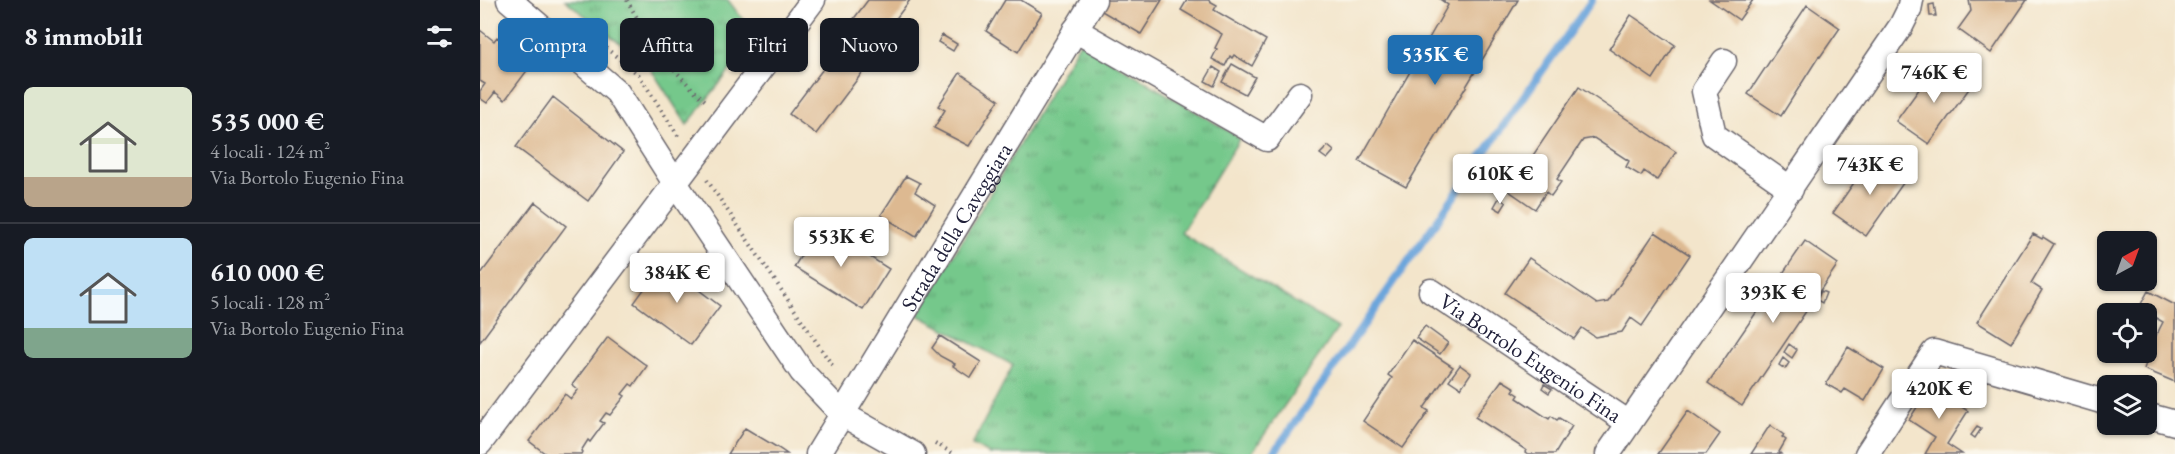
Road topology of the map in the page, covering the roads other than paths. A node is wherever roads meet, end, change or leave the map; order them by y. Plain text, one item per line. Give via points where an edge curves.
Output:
1 (509, 0) edge
2 (813, 0) edge
3 (1094, 0) edge
4 (1911, 0) edge
5 (1075, 30) junction
6 (1724, 61) dead end
7 (1300, 94) dead end
8 (675, 183) junction
9 (1791, 189) junction
10 (1431, 291) dead end
11 (2097, 400) edge
12 (842, 414) junction
13 (2157, 418) edge
14 (1629, 423) junction
15 (2175, 423) edge
16 (480, 443) edge
17 (920, 446) edge
18 (818, 454) edge
19 (1608, 454) edge
20 (1868, 454) edge

1 - 8 street via 617,92
2 - 8 street
3 - 5 street, Strada della Caveggiara
4 - 9 street, Via Bortolo Eugenio Fina via 1901,26
5 - 7 street via 1267,139
5 - 12 street, Strada della Caveggiara
6 - 9 street via 1704,91 1714,135
8 - 12 street via 802,372
8 - 16 street
9 - 14 street, Via Bortolo Eugenio Fina
10 - 14 street, Via Bortolo Eugenio Fina
11 - 20 street via 1935,352
12 - 17 street
12 - 18 street, Strada della Caveggiara
13 - 15 street
14 - 19 street, Via Bortolo Eugenio Fina

